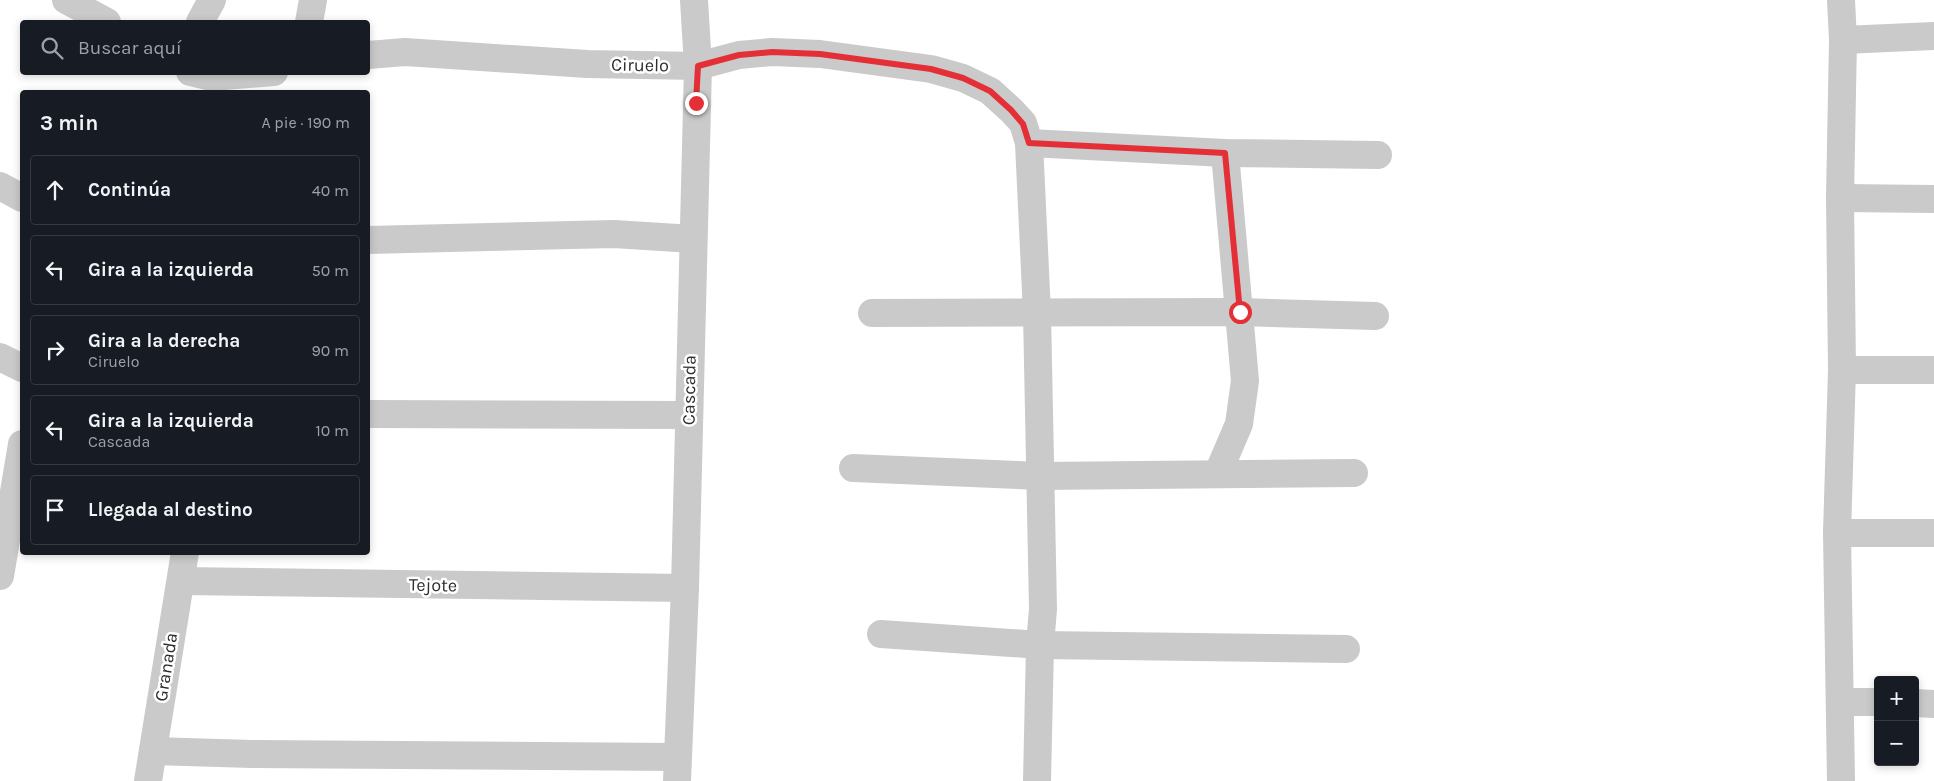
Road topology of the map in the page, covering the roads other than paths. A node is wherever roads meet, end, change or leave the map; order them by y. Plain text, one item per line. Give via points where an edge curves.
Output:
1 (66, 0) edge
2 (212, 0) edge
3 (313, 0) edge
4 (694, 0) edge
5 (1841, 0) edge
6 (103, 20) edge
7 (201, 20) edge
8 (309, 20) edge
9 (1934, 36) edge
10 (1843, 40) junction
11 (370, 55) edge
12 (698, 66) junction
13 (203, 75) edge
14 (236, 75) edge
15 (1029, 143) junction
16 (1225, 153) junction
17 (1378, 155) dead end
18 (0, 186) edge
19 (20, 197) edge
20 (1840, 198) junction
21 (1934, 199) edge
22 (693, 239) junction
23 (370, 240) edge
24 (1240, 312) junction
25 (872, 313) dead end
26 (1037, 313) junction
27 (1375, 316) dead end
28 (0, 356) edge
29 (20, 367) edge
30 (1842, 370) junction
31 (1934, 370) edge
32 (370, 414) edge
33 (689, 415) junction
34 (20, 450) edge
35 (852, 468) dead end
36 (1218, 473) junction
37 (1354, 473) dead end
38 (1040, 476) junction
39 (7, 487) edge
40 (1837, 533) junction
41 (1934, 533) edge
42 (185, 555) edge
43 (0, 576) edge
44 (181, 581) junction
45 (684, 588) junction
46 (881, 634) dead end
47 (1040, 645) junction
48 (1346, 649) dead end
49 (1841, 702) junction
50 (1874, 702) edge
51 (1919, 703) edge
52 (1934, 704) edge
53 (153, 751) junction
54 (677, 769) edge
55 (148, 781) edge
56 (1037, 781) edge
57 (1841, 781) edge

1 - 6 street
2 - 7 street
3 - 8 street
4 - 12 street, Cascada
5 - 10 street
9 - 10 street
10 - 20 street
11 - 12 street, Ciruelo via 405,52 587,64
12 - 15 street, Ciruelo via 739,55 772,52 820,54 931,69 963,78 990,91 1023,124
12 - 22 street, Cascada
13 - 14 street
15 - 16 street
15 - 26 street, Ciruelo
16 - 17 street
16 - 24 street
18 - 19 street
20 - 21 street
20 - 30 street
22 - 23 street via 614,234
22 - 33 street, Cascada
24 - 26 street
24 - 27 street
24 - 36 street via 1246,381 1239,424
25 - 26 street
26 - 38 street, Ciruelo
28 - 29 street
30 - 31 street
30 - 40 street
32 - 33 street
33 - 45 street, Cascada
34 - 39 street
35 - 38 street
36 - 37 street
36 - 38 street
38 - 47 street, Ciruelo via 1043,609
39 - 43 street
40 - 41 street
40 - 49 street
42 - 44 street, Granada
44 - 45 street, Tejote
44 - 53 street, Granada
45 - 54 street, Cascada
46 - 47 street
47 - 48 street
47 - 56 street, Ciruelo
49 - 50 street
49 - 57 street
51 - 52 street
53 - 54 street
53 - 55 street, Granada

